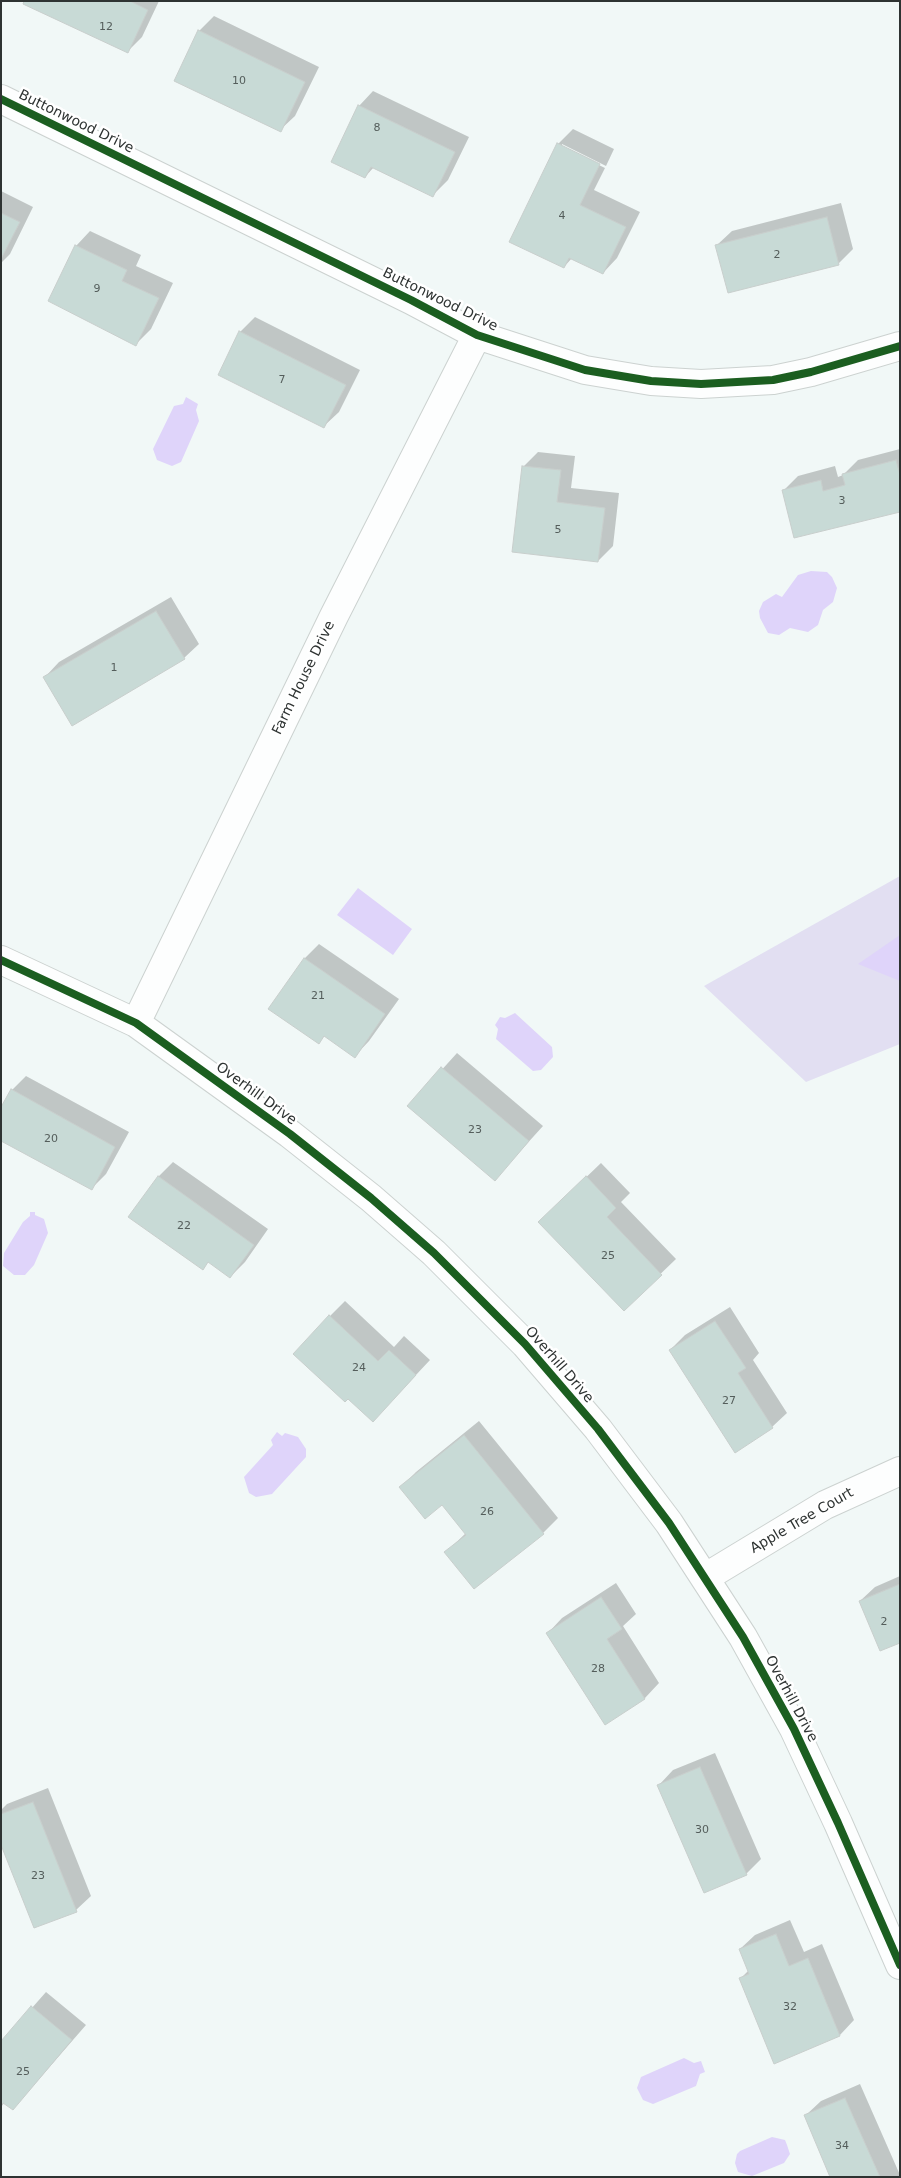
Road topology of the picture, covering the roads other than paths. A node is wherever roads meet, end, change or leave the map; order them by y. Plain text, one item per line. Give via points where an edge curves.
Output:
1 (1, 99) edge
2 (477, 335) junction
3 (900, 346) edge
4 (1, 960) edge
5 (136, 1023) junction
6 (900, 1470) edge
7 (706, 1577) junction
8 (900, 1965) edge

1 - 2 street, Buttonwood Drive
2 - 3 street, Buttonwood Drive via 585,370 651,381 701,384 773,380
2 - 5 street, Farm House Drive via 338,608
4 - 5 street, Overhill Drive
5 - 7 street, Overhill Drive via 290,1134 434,1253 525,1344 592,1423
6 - 7 street, Apple Tree Court via 825,1505
7 - 8 street, Overhill Drive via 794,1729

